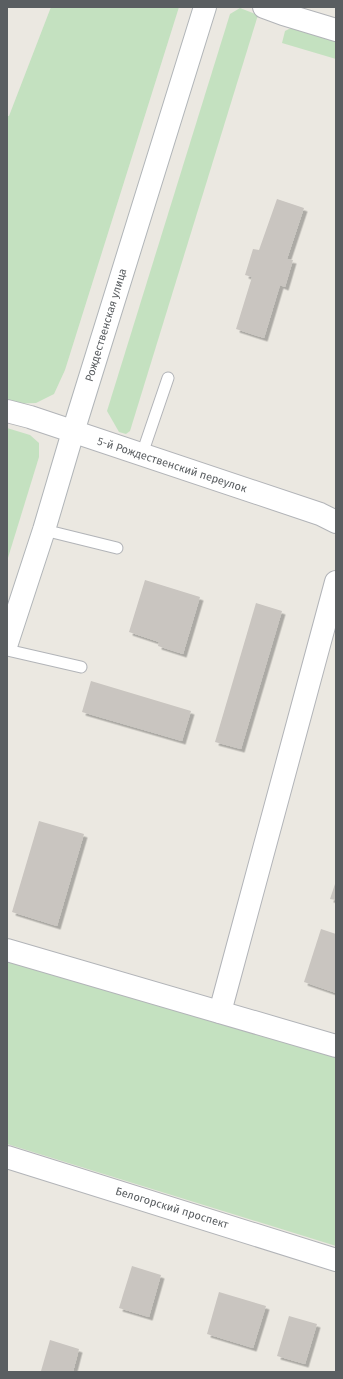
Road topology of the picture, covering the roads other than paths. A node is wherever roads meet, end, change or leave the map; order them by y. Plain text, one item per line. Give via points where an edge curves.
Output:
1 (205, 7) edge
2 (264, 7) edge
3 (336, 30) edge
4 (168, 378) dead end
5 (7, 411) edge
6 (73, 432) junction
7 (142, 454) junction
8 (336, 522) edge
9 (44, 530) junction
10 (117, 548) dead end
11 (336, 582) edge
12 (7, 643) edge
13 (7, 650) edge
14 (81, 667) dead end
15 (7, 950) edge
16 (220, 1012) junction
17 (336, 1046) edge
18 (7, 1157) edge
19 (336, 1260) edge

1 - 6 street, Рождественская улица
2 - 3 street
4 - 7 lane
5 - 6 street, 5-й Рождественский переулок
6 - 7 street, 5-й Рождественский переулок
6 - 9 street, Рождественская улица
7 - 8 street, 5-й Рождественский переулок via 320,514
9 - 10 lane
9 - 12 street, Рождественская улица
11 - 16 street
13 - 14 lane
15 - 16 street
16 - 17 street
18 - 19 street, Белогорский проспект

